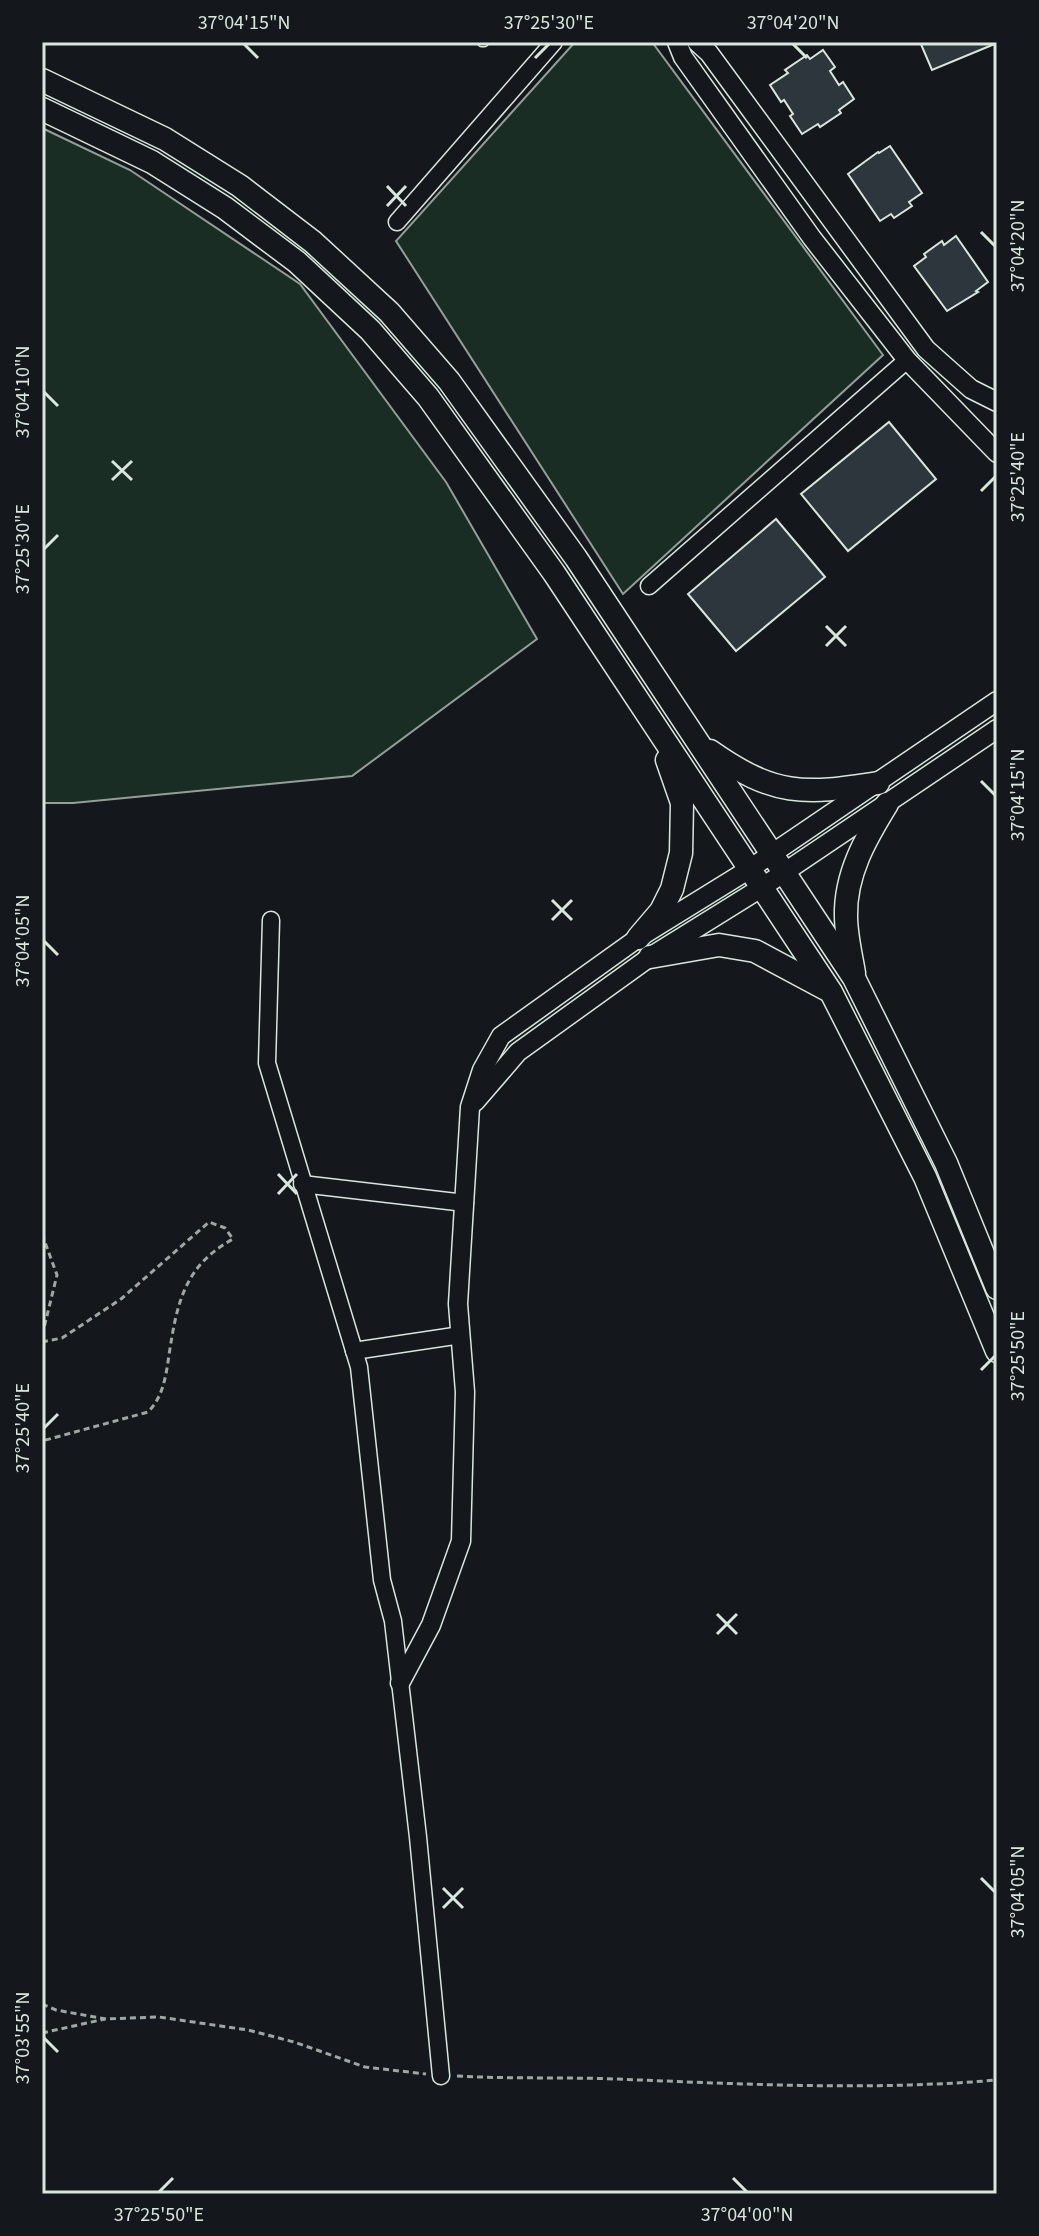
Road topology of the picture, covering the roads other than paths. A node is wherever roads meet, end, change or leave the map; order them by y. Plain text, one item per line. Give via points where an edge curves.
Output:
1 (554, 42) edge
2 (677, 42) edge
3 (697, 42) edge
4 (42, 80) edge
5 (42, 109) edge
6 (397, 222) dead end
7 (907, 360) junction
8 (997, 402) edge
9 (997, 453) edge
10 (649, 586) dead end
11 (997, 701) edge
12 (656, 729) junction
13 (997, 729) edge
14 (698, 742) junction
15 (878, 783) junction
16 (887, 804) junction
17 (778, 863) junction
18 (755, 879) junction
19 (271, 920) dead end
20 (644, 948) junction
21 (854, 978) junction
22 (831, 992) junction
23 (302, 1184) junction
24 (465, 1203) junction
25 (997, 1288) edge
26 (461, 1335) junction
27 (354, 1351) junction
28 (997, 1351) edge
29 (400, 1683) junction
30 (441, 2076) road end

1 - 6 street
2 - 7 street via 812,238
3 - 8 street via 926,349 971,389
4 - 14 main road via 165,139 240,186 313,242 389,312 449,381 576,558
5 - 12 main road via 152,162 225,208 297,262 370,330 428,397 545,560
7 - 9 street
7 - 10 street
11 - 15 street
12 - 18 main road
12 - 20 main road via 682,803 681,853 672,889
13 - 16 street
14 - 15 main road via 742,773 783,789 829,791
14 - 17 main road
15 - 17 street
16 - 17 street
16 - 21 main road via 852,872 846,915
17 - 18 street
17 - 21 main road
18 - 20 street
18 - 22 main road
19 - 23 street via 267,1063
20 - 22 main road via 719,945 755,951
20 - 24 street via 518,1052 470,1107
21 - 25 main road via 946,1163
22 - 28 main road via 925,1177
23 - 24 street
23 - 27 street
24 - 26 street
26 - 27 street
26 - 29 street via 461,1541 431,1625
27 - 29 street
29 - 30 street

